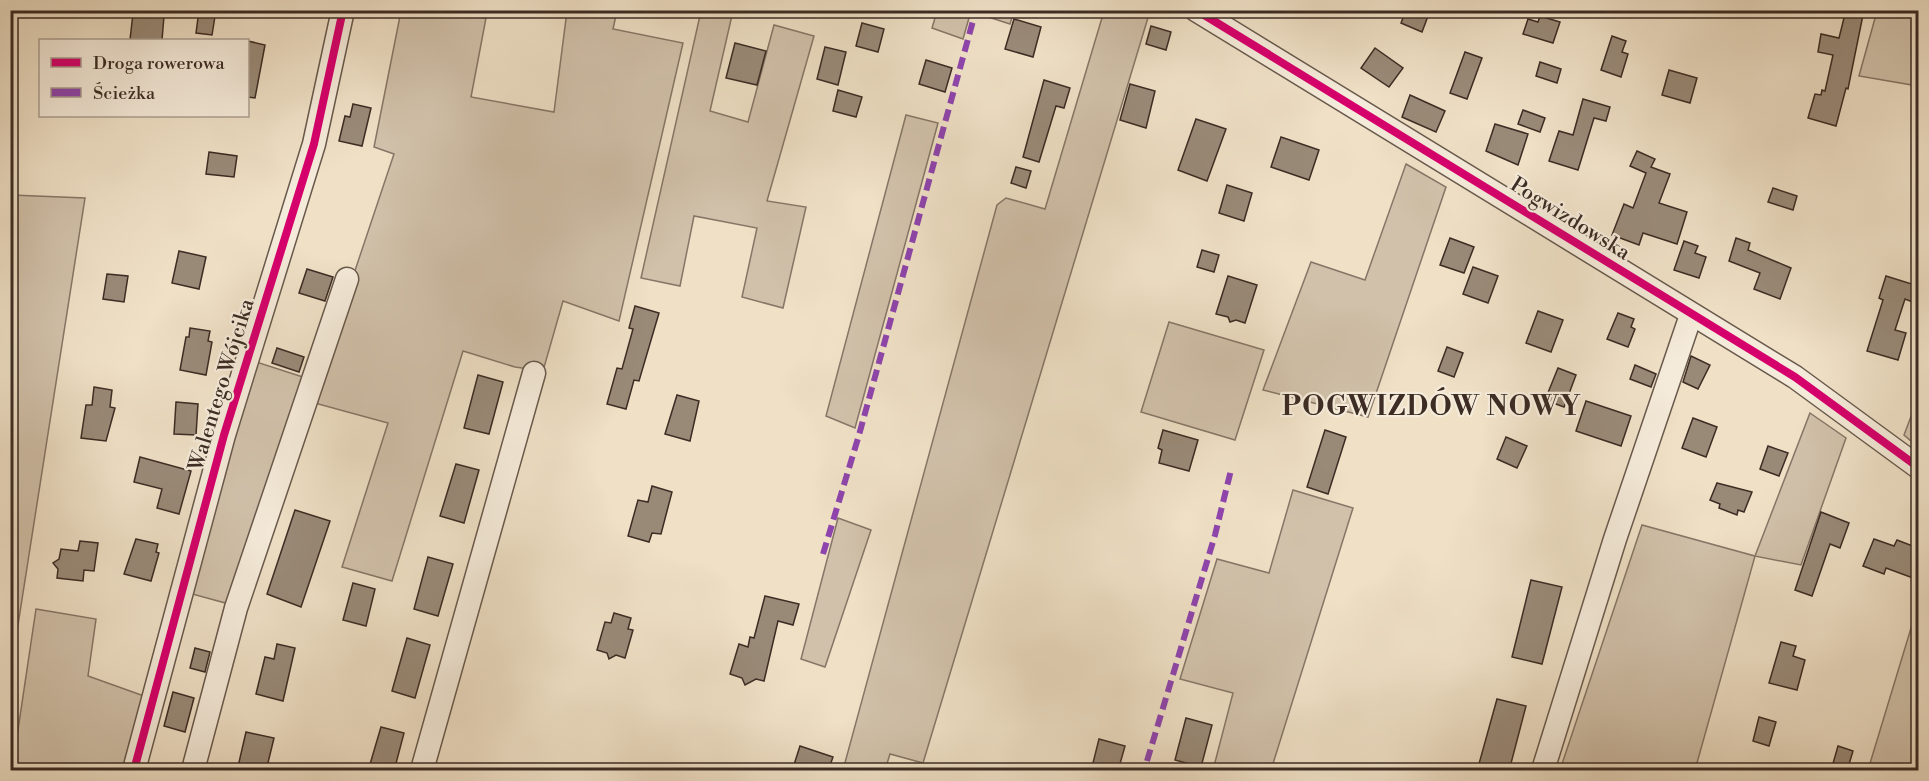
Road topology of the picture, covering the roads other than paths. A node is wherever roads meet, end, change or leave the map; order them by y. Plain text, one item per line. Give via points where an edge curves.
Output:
1 (343, 10) edge
2 (1196, 10) edge
3 (347, 279) dead end
4 (1691, 315) junction
5 (534, 372) dead end
6 (1918, 468) edge
7 (134, 771) edge
8 (194, 771) edge
9 (422, 771) edge
10 (1543, 771) edge

1 - 7 street, Walentego Wójcika via 314,144 224,435
2 - 4 street, Pogwizdowska
3 - 8 street via 236,608
4 - 6 street, Pogwizdowska via 1811,388
4 - 10 street via 1615,539
5 - 9 street

